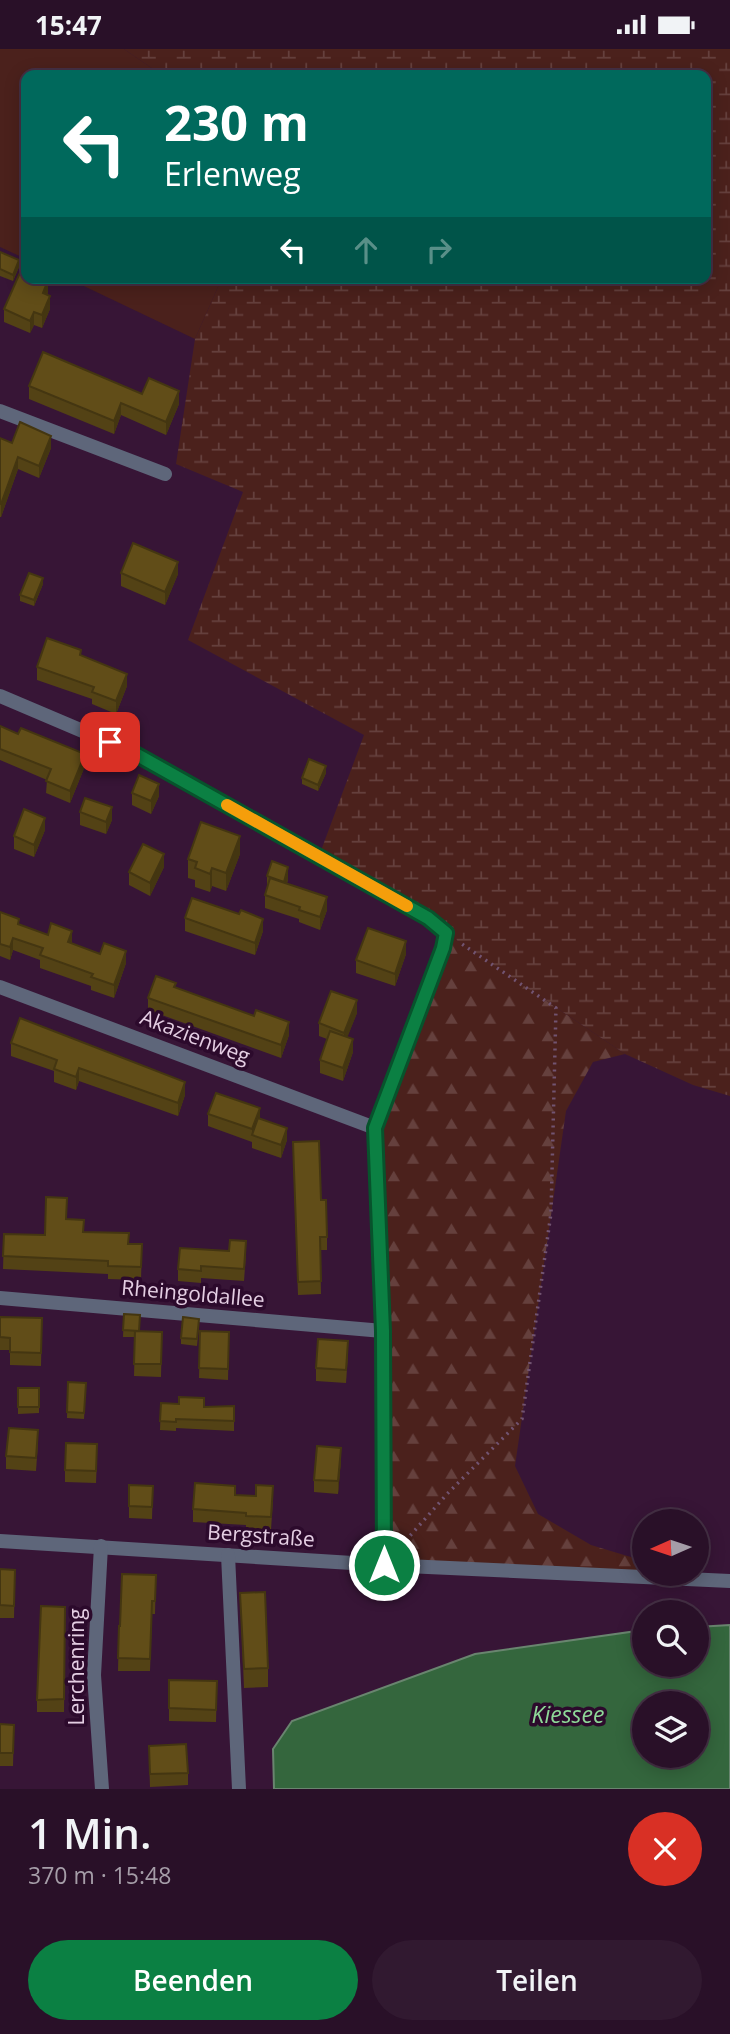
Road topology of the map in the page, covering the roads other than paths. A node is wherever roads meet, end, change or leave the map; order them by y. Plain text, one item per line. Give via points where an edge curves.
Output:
1 (0, 411) edge
2 (165, 474) dead end
3 (0, 696) edge
4 (0, 987) edge
5 (375, 1128) junction
6 (0, 1298) edge
7 (383, 1331) junction
8 (0, 1541) edge
9 (101, 1546) junction
10 (228, 1555) junction
11 (384, 1565) junction
12 (730, 1581) edge
13 (102, 1789) edge
14 (239, 1789) edge

1 - 2 street
3 - 5 street via 132,752 428,918 446,933
4 - 5 street, Akazienweg
5 - 7 street
6 - 7 street, Rheingoldallee
7 - 11 street
8 - 9 street, Bergstraße
9 - 10 street, Bergstraße
9 - 13 street, Lerchenring via 94,1675
10 - 11 street, Bergstraße
10 - 14 street
11 - 12 street, Bergstraße

